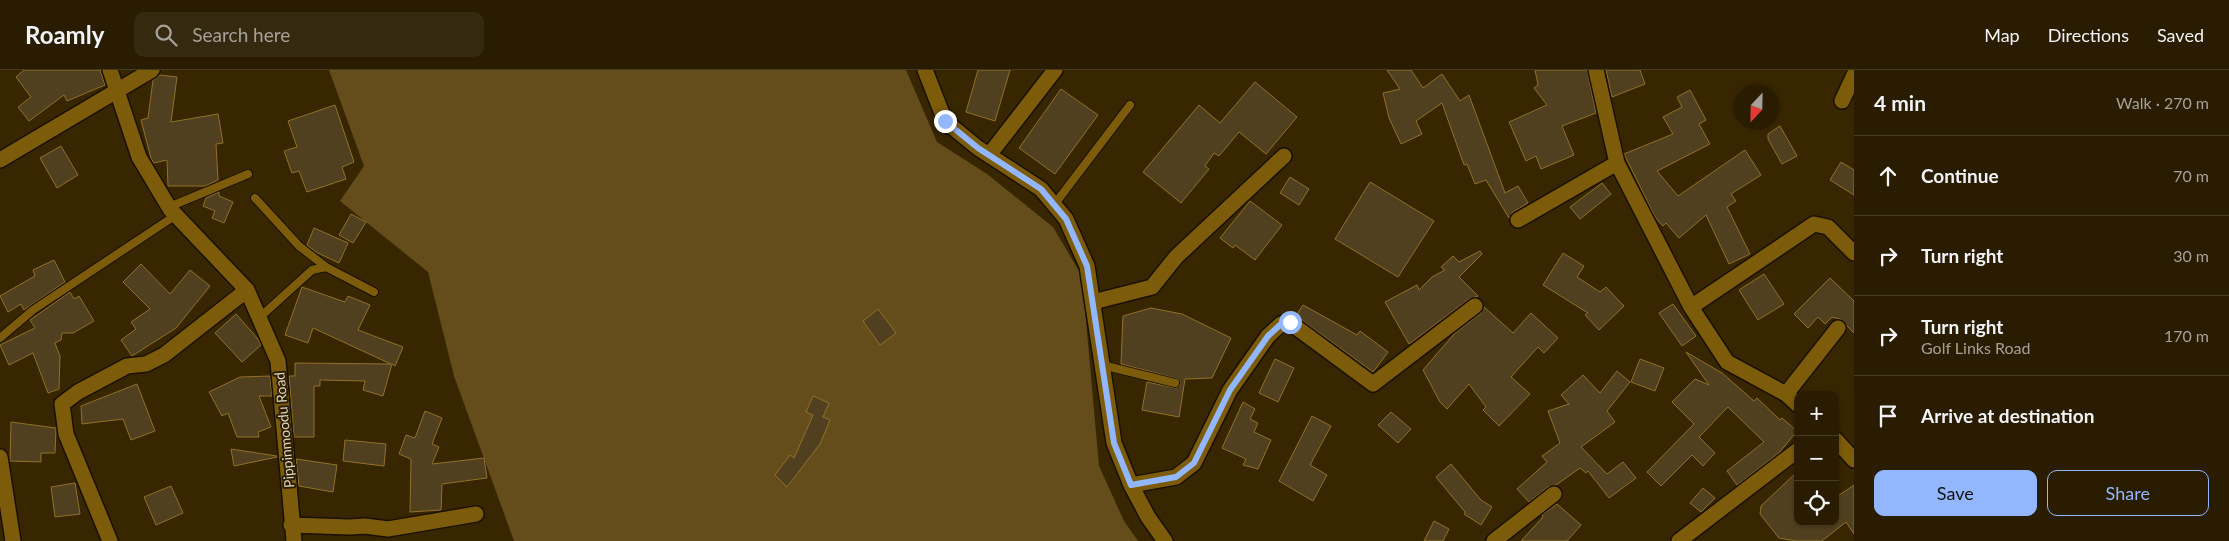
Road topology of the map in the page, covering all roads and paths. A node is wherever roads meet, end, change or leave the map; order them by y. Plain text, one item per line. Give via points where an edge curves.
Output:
1 (110, 70) edge
2 (152, 70) edge
3 (925, 70) edge
4 (1055, 70) edge
5 (1596, 70) edge
6 (1854, 75) edge
7 (116, 90) junction
8 (1842, 101) dead end
9 (1130, 105) dead end
10 (988, 155) junction
11 (1284, 156) dead end
12 (0, 160) edge
13 (1617, 163) junction
14 (248, 174) dead end
15 (255, 198) dead end
16 (1054, 205) junction
17 (172, 211) junction
18 (1518, 220) dead end
19 (1854, 253) edge
20 (326, 267) junction
21 (247, 290) junction
22 (374, 292) dead end
23 (1093, 302) junction
24 (1475, 306) dead end
25 (1691, 306) junction
26 (259, 318) junction
27 (1838, 328) dead end
28 (0, 338) edge
29 (1102, 365) junction
30 (1175, 383) dead end
31 (1786, 394) junction
32 (1794, 401) edge
33 (1844, 440) edge
34 (1794, 453) edge
35 (0, 457) edge
36 (1854, 460) edge
37 (1131, 485) junction
38 (1554, 494) dead end
39 (476, 514) dead end
40 (291, 525) junction
41 (13, 541) edge
42 (110, 541) edge
43 (294, 541) edge
44 (1165, 541) edge
45 (1494, 541) edge
46 (1679, 541) edge

1 - 7 street, Pippinmoodu Road
2 - 7 street
3 - 10 street via 945,121
4 - 10 street
5 - 13 street
6 - 8 street
7 - 12 street
7 - 17 street, Pippinmoodu Road via 139,157
9 - 16 lane
10 - 16 street via 1041,189
11 - 23 street via 1176,257 1152,287
13 - 18 street
13 - 25 street
14 - 17 lane
15 - 20 lane via 299,246
16 - 23 street via 1066,219 1087,266
17 - 21 street, Pippinmoodu Road
17 - 28 lane via 33,310
19 - 25 street via 1828,227 1814,224
20 - 22 lane
20 - 26 lane via 312,270
21 - 26 street, Pippinmoodu Road
21 - 42 street via 164,355 146,364 127,366 62,404 66,434
23 - 29 street
24 - 37 street via 1373,384 1290,322 1281,324 1268,336 1230,390 1194,463 1176,477
25 - 31 street via 1727,362
26 - 40 street, Pippinmoodu Road via 278,361
27 - 31 street
29 - 30 lane
29 - 37 street via 1114,443
31 - 32 street
33 - 36 street
34 - 46 street
35 - 41 street
37 - 44 street
38 - 45 street
39 - 40 street via 388,529
40 - 43 street, Pippinmoodu Road

